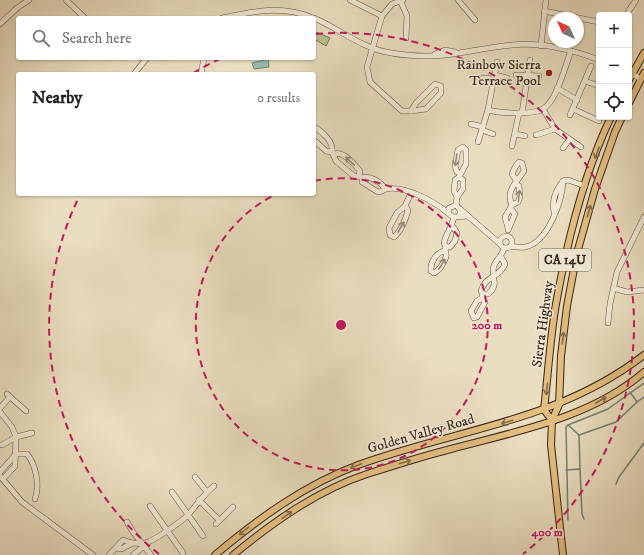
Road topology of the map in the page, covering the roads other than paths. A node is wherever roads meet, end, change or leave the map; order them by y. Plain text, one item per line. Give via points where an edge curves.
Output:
1 (29, 0) edge
2 (66, 0) edge
3 (350, 0) edge
4 (458, 0) edge
5 (546, 0) edge
6 (636, 0) edge
7 (402, 1) edge
8 (544, 11) junction
9 (549, 12) edge
10 (628, 12) edge
11 (83, 16) edge
12 (233, 16) edge
13 (308, 16) edge
14 (382, 16) junction
15 (316, 19) edge
16 (584, 19) edge
17 (475, 20) dead end
18 (596, 21) edge
19 (0, 24) edge
20 (406, 38) dead end
21 (541, 46) junction
22 (372, 47) junction
23 (571, 51) junction
24 (644, 53) edge
25 (596, 59) edge
26 (145, 60) edge
27 (204, 60) edge
28 (530, 60) dead end
29 (497, 62) dead end
30 (591, 66) dead end
31 (632, 71) edge
32 (136, 72) edge
33 (201, 72) edge
34 (632, 73) edge
35 (516, 75) dead end
36 (528, 76) junction
37 (539, 76) dead end
38 (642, 76) edge
39 (494, 77) junction
40 (483, 78) dead end
41 (507, 78) dead end
42 (585, 80) junction
43 (596, 85) edge
44 (557, 88) junction
45 (632, 97) edge
46 (577, 100) junction
47 (573, 108) junction
48 (543, 109) junction
49 (488, 110) junction
50 (411, 111) junction
51 (521, 113) junction
52 (570, 115) dead end
53 (610, 120) edge
54 (621, 120) edge
55 (599, 121) dead end
56 (471, 124) dead end
57 (482, 128) junction
58 (316, 129) edge
59 (554, 129) junction
60 (493, 134) dead end
61 (515, 134) junction
62 (536, 134) dead end
63 (525, 136) dead end
64 (569, 140) junction
65 (316, 142) edge
66 (478, 142) dead end
67 (512, 146) dead end
68 (581, 147) dead end
69 (563, 148) dead end
70 (333, 153) junction
71 (360, 177) junction
72 (585, 186) junction
73 (385, 189) junction
74 (411, 193) junction
75 (457, 197) junction
76 (456, 205) junction
77 (405, 206) junction
78 (512, 207) junction
79 (460, 209) junction
80 (448, 211) junction
81 (457, 216) junction
82 (468, 216) junction
83 (644, 217) edge
84 (453, 227) junction
85 (508, 228) junction
86 (490, 235) junction
87 (504, 236) junction
88 (499, 244) junction
89 (511, 244) junction
90 (504, 249) junction
91 (502, 257) junction
92 (493, 276) junction
93 (613, 288) junction
94 (644, 290) edge
95 (608, 323) dead end
96 (644, 355) edge
97 (644, 372) edge
98 (559, 405) junction
99 (0, 408) edge
100 (544, 410) junction
101 (26, 411) dead end
102 (0, 412) edge
103 (552, 420) junction
104 (32, 433) dead end
105 (16, 437) junction
106 (2, 445) dead end
107 (16, 454) junction
108 (0, 472) edge
109 (195, 477) dead end
110 (1, 478) edge
111 (214, 486) dead end
112 (172, 492) dead end
113 (207, 492) junction
114 (35, 498) dead end
115 (198, 500) junction
116 (150, 506) dead end
117 (233, 507) dead end
118 (188, 514) junction
119 (127, 522) dead end
120 (166, 530) junction
121 (203, 536) dead end
122 (142, 545) junction
123 (183, 553) dead end
124 (93, 555) edge
125 (110, 555) edge
126 (133, 555) edge
127 (151, 555) edge
128 (215, 555) edge
129 (234, 555) edge
130 (563, 555) edge

1 - 19 street
2 - 11 street
3 - 14 street
4 - 17 street
5 - 8 street
6 - 10 street
7 - 14 street via 392,4
7 - 20 street via 407,16
8 - 9 street
8 - 21 street
12 - 13 street via 271,9 290,10
14 - 22 street
15 - 22 street via 356,42
16 - 18 street
21 - 22 street via 514,44 459,53 445,50 432,56 389,53
21 - 23 street
22 - 50 street via 367,67 370,82 402,111
23 - 25 street
23 - 44 street
24 - 31 main road
26 - 32 street
27 - 33 street
28 - 36 street
29 - 39 street
30 - 42 street
34 - 38 street
35 - 36 street
36 - 37 street
36 - 51 street
38 - 45 main road
39 - 40 street
39 - 41 street
39 - 49 street
42 - 43 street
42 - 46 street
44 - 46 street
44 - 48 street via 554,97
46 - 47 street
47 - 52 street
47 - 55 street
48 - 51 street
48 - 59 street
49 - 51 street
49 - 57 street
50 - 50 street via 426,109 441,93 441,86 433,85
51 - 61 street
53 -> 72 main road, Sierra Highway / CA 14U
98 -> 54 main road, Sierra Highway / CA 14U via 561,356 577,253 595,189
56 - 57 street
57 - 60 street
57 - 66 street
58 - 70 street via 330,142
59 - 62 street
59 - 64 street
61 - 63 street
61 - 67 street
64 - 68 street
64 - 69 street
65 - 70 street via 326,151
70 - 71 street via 341,166 355,177
71 -> 70 street via 360,171 345,156
71 - 73 street via 372,178 380,182
71 - 73 street via 365,185 378,192
72 - 89 street via 568,180 562,181 560,203 551,224 534,243 525,247
72 -> 100 main road, Sierra Highway / CA 14U via 567,251 556,305
73 - 74 street
74 - 77 street
74 - 80 street
75 -> 75 street via 463,189 460,175 454,184
75 - 76 street
76 - 79 street
76 - 80 street
77 -> 77 street via 397,213 389,228 390,235 394,236 400,229 408,210
78 -> 78 street via 520,197 516,182 509,196
78 - 85 street via 515,214
78 - 85 street via 505,217
79 - 81 street
79 - 82 street
80 - 81 street
81 - 82 street
81 - 84 street
82 - 86 street
83 - 93 street via 617,272
84 -> 84 street via 447,232 444,243 446,249 452,245 456,237
85 - 87 street
86 - 87 street
86 - 88 street
87 - 88 street
87 - 89 street
88 - 90 street
89 - 90 street
90 - 91 street
91 - 92 street via 495,263
91 - 92 street via 503,270
92 - 92 street via 485,282 482,296 493,289
93 - 94 street via 628,292
93 - 95 street
96 - 98 main road, Golden Valley Road via 599,386
103 -> 97 main road, Golden Valley Road via 594,404
98 - 100 main road, Golden Valley Road
98 - 103 main road, Sierra Highway / CA 14U
99 - 101 street via 8,396
100 - 103 main road
100 -> 128 main road, Golden Valley Road via 424,444 358,465 323,480 290,498
102 - 105 street via 12,427
129 -> 103 main road, Golden Valley Road via 296,509 327,491 366,474
103 - 130 main road, Sierra Highway / CA 14U via 553,465
104 - 105 street
105 - 106 street
105 - 107 street
107 - 108 street
107 - 110 street via 12,470
107 - 114 street via 27,454 31,459 38,491
109 - 113 street
110 - 124 street via 22,502
111 - 113 street
112 - 118 street
113 - 115 street
115 - 117 street via 218,522
115 - 118 street
116 - 120 street
118 - 120 street
118 - 121 street
119 - 122 street
120 - 122 street
120 - 123 street
122 - 125 street via 132,543 117,548
122 - 126 street
122 - 127 street

